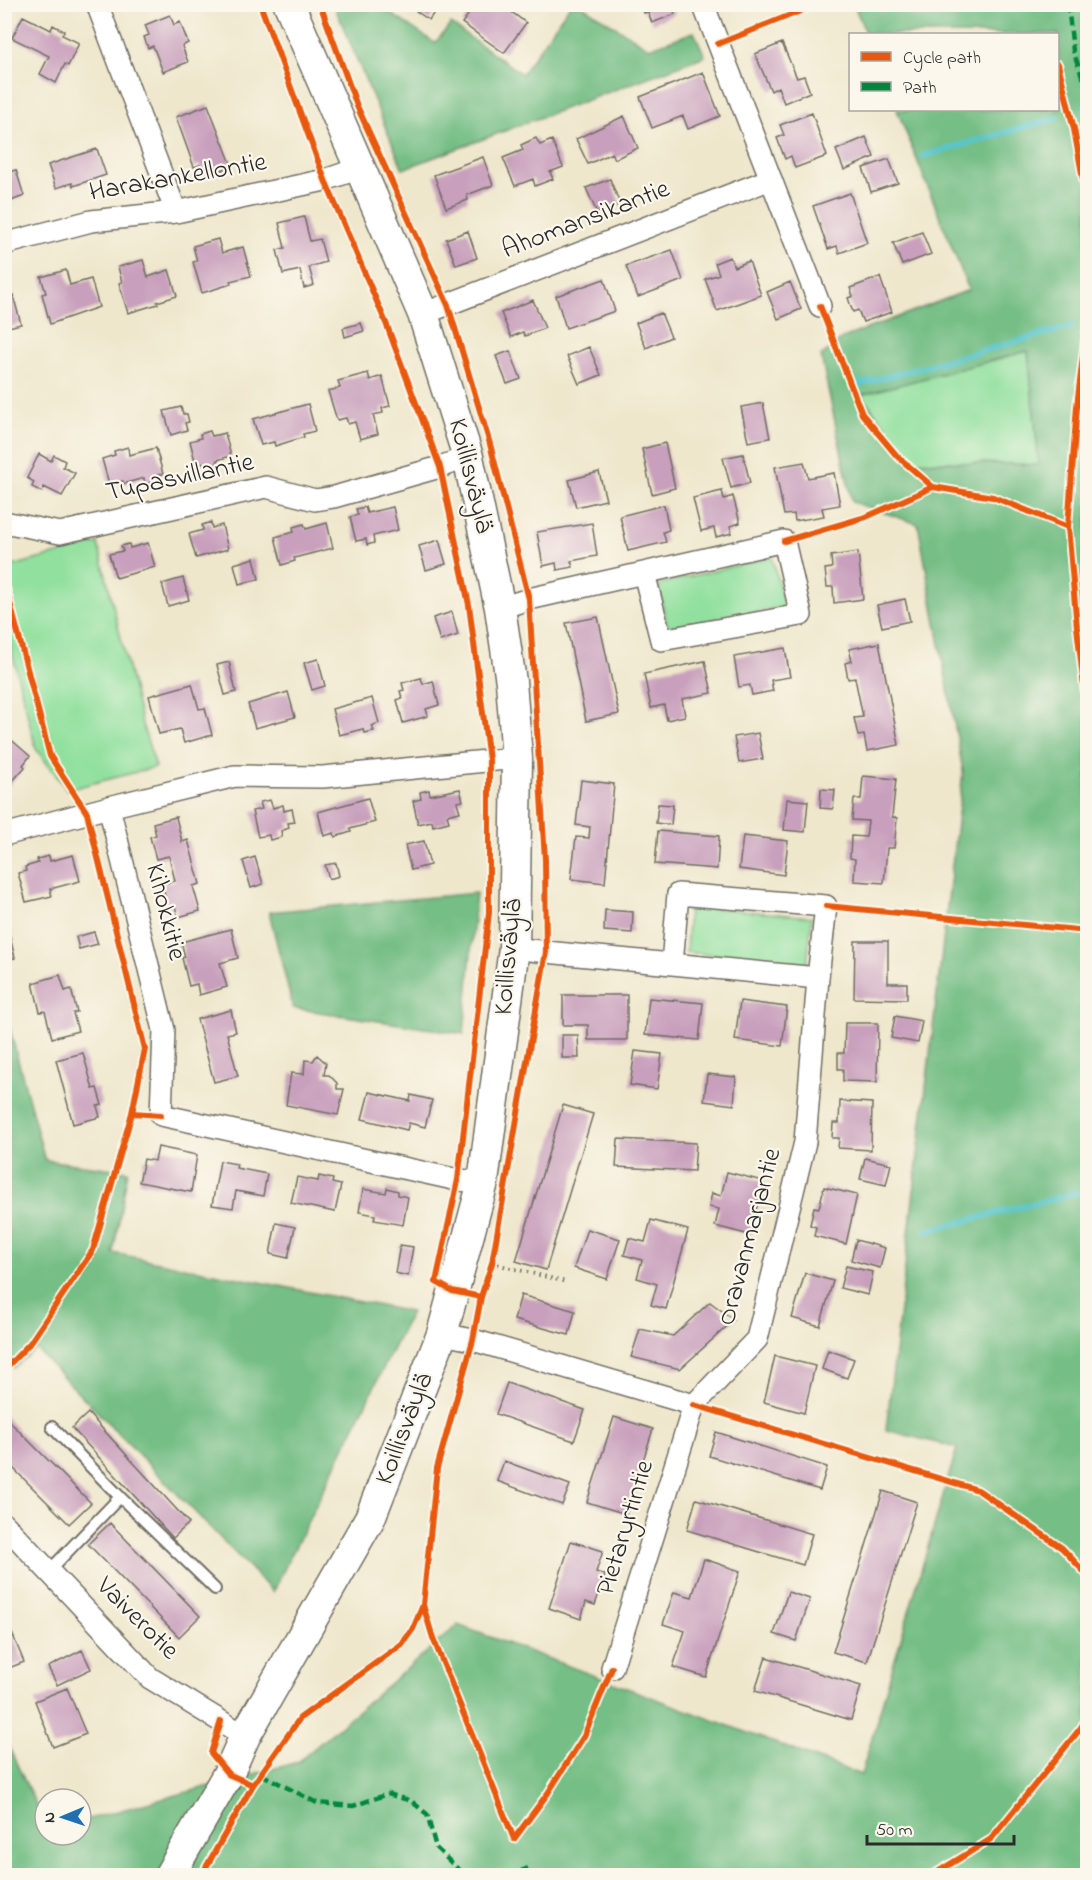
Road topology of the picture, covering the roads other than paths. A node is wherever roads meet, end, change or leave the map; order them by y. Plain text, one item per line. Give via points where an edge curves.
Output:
1 (97, 4) edge
2 (289, 4) edge
3 (703, 4) edge
4 (360, 168) junction
5 (771, 179) junction
6 (176, 212) junction
7 (4, 244) edge
8 (820, 306) dead end
9 (423, 314) junction
10 (468, 457) junction
11 (4, 522) edge
12 (644, 573) junction
13 (500, 608) junction
14 (518, 758) junction
15 (109, 807) junction
16 (4, 835) edge
17 (514, 948) junction
18 (672, 964) junction
19 (818, 978) junction
20 (483, 1182) junction
21 (442, 1334) junction
22 (694, 1405) junction
23 (52, 1427) dead end
24 (120, 1497) junction
25 (4, 1524) edge
26 (49, 1571) junction
27 (214, 1589) dead end
28 (612, 1668) dead end
29 (245, 1736) junction
30 (169, 1875) edge

1 - 6 street
2 - 4 street, Koillisväylä
3 - 5 street
4 - 6 street, Harakankellontie via 325,180
4 - 9 street, Koillisväylä
5 - 8 street
5 - 9 street, Ahomansikantie
6 - 7 street, Harakankellontie via 91,220
9 - 10 street, Koillisväylä
10 - 11 street, Tupasvillantie via 315,500 266,487 60,532
10 - 13 street, Koillisväylä
12 - 12 street via 662,640 801,615 784,541
12 - 13 street
13 - 14 street, Koillisväylä
14 - 15 street via 322,777 235,776
14 - 17 street, Koillisväylä
15 - 16 street
15 - 20 street, Kihokkitie via 164,1030 161,1114 458,1180
17 - 18 street
17 - 20 street, Koillisväylä
18 - 19 street
18 - 19 street, Oravanmarjantie via 678,894 826,906
19 - 22 street, Oravanmarjantie via 805,1142 757,1339
20 - 21 street, Koillisväylä
21 - 22 street
21 - 29 street, Koillisväylä via 370,1518
22 - 28 street, Pietaryrtintie
23 - 24 lane
24 - 26 lane
24 - 27 lane
25 - 26 street, Vaiverotie
26 - 29 street, Vaiverotie via 150,1678
29 - 30 street, Koillisväylä via 228,1774

